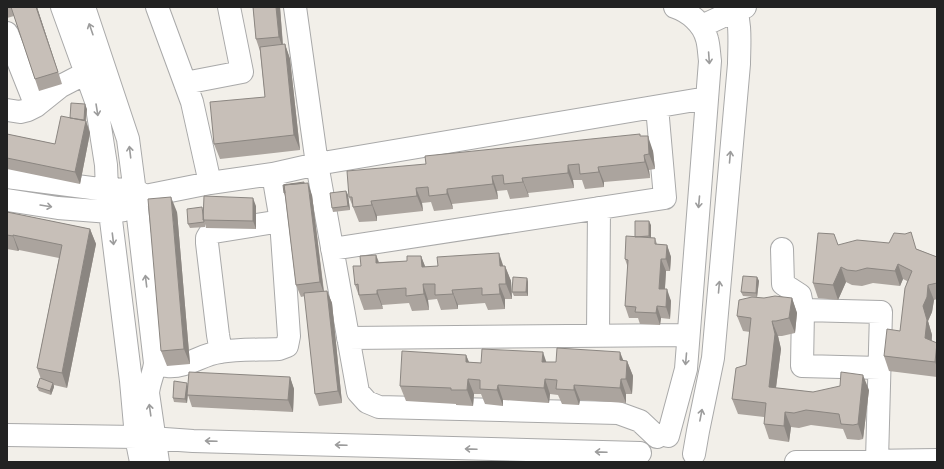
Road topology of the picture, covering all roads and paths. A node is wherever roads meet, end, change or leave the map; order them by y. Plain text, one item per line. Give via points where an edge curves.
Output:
1 (62, 7) edge
2 (84, 7) edge
3 (157, 7) edge
4 (229, 7) edge
5 (295, 7) edge
6 (675, 7) edge
7 (738, 8) edge
8 (702, 26) junction
9 (7, 33) edge
10 (94, 77) junction
11 (185, 83) junction
12 (707, 98) junction
13 (36, 106) junction
14 (657, 107) junction
15 (7, 110) edge
16 (317, 164) junction
17 (272, 174) junction
18 (7, 177) edge
19 (210, 184) junction
20 (107, 190) junction
21 (139, 198) junction
22 (7, 200) edge
23 (599, 208) junction
24 (110, 212) junction
25 (281, 221) junction
26 (332, 249) junction
27 (782, 249) dead end
28 (803, 310) junction
29 (598, 335) junction
30 (688, 335) junction
31 (348, 338) junction
32 (221, 352) junction
33 (880, 368) junction
34 (145, 375) junction
35 (7, 435) edge
36 (662, 437) junction
37 (145, 438) junction
38 (639, 458) edge
39 (695, 458) edge
40 (876, 460) junction
41 (937, 460) edge
42 (141, 462) edge
43 (158, 462) edge
44 (796, 462) edge

1 - 10 street
10 -> 2 street
3 - 11 street
4 - 11 street via 242,72
5 - 16 street
6 - 8 street via 690,14
7 - 8 street
39 -> 7 street via 713,358 738,64
8 -> 12 street via 707,38 710,61
9 - 13 street
10 - 13 street via 60,86
10 -> 20 street
21 -> 10 street via 128,139
11 - 19 street via 192,102
12 - 14 street
12 -> 30 street
13 - 15 street via 20,112
14 - 16 street
14 - 23 street via 665,198
16 - 17 street
16 - 26 street
17 - 19 street
17 - 25 street
18 - 20 street
19 - 21 street
20 - 21 street
20 - 24 street
21 - 24 street
34 -> 21 street
22 -> 24 street via 58,208
23 - 26 street
23 - 29 street
24 -> 34 street
25 - 32 street via 289,336 287,346
25 - 32 street via 214,232 207,238
26 - 31 street
27 - 28 street via 783,284 800,295
28 - 33 street via 881,312
28 - 33 street via 802,366
29 - 30 street
29 - 31 street
30 -> 36 street via 686,369
31 - 36 street via 358,392 367,402 378,407 618,413 640,420
32 - 34 street via 203,356 193,362 167,366
33 - 40 street
34 - 37 street via 148,393
35 - 37 street
36 - 38 street via 650,441
36 - 39 street via 679,438 688,445
38 -> 37 street
37 - 42 street
37 - 43 street
40 - 41 street
40 - 44 street

